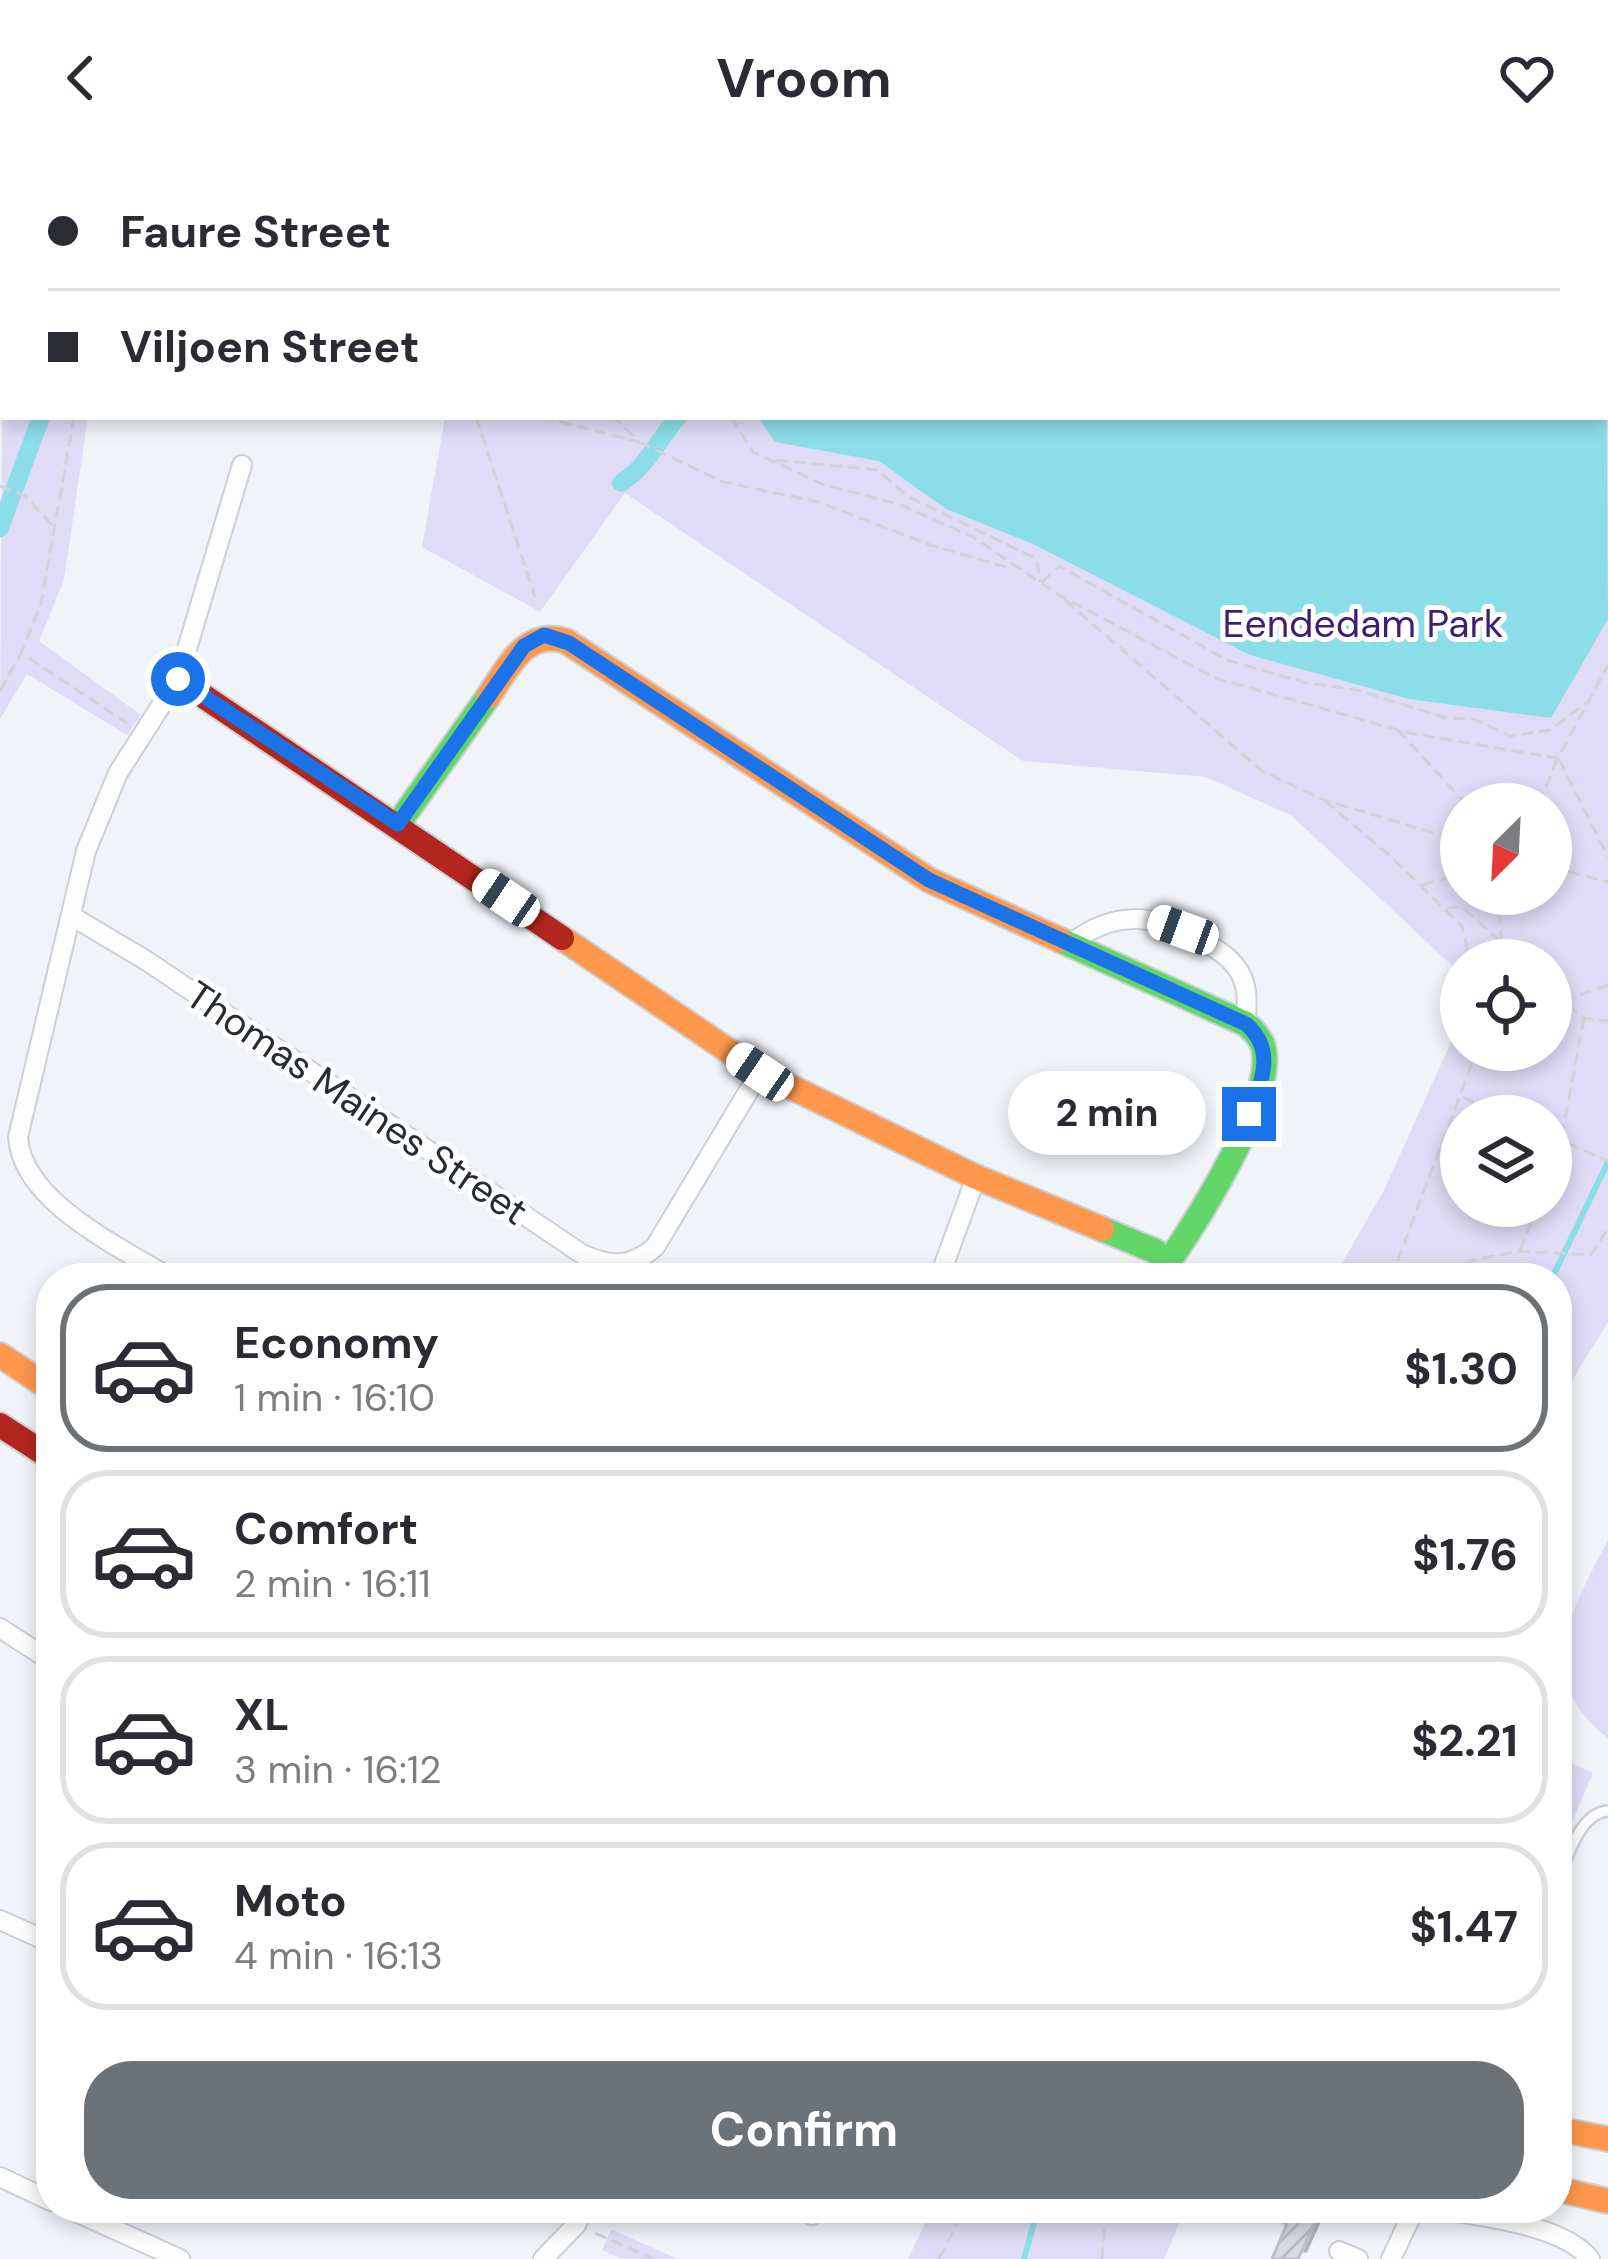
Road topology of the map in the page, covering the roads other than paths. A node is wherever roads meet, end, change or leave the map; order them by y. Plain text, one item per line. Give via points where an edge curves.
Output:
1 (242, 466) dead end
2 (178, 679) junction
3 (398, 824) junction
4 (73, 917) junction
5 (1070, 944) junction
6 (1246, 1024) junction
7 (760, 1072) junction
8 (976, 1177) junction
9 (148, 1263) edge
10 (944, 1263) edge
11 (1165, 1263) edge
12 (1176, 1263) edge
13 (0, 1355) edge
14 (36, 1379) edge
15 (0, 1425) edge
16 (36, 1448) edge
17 (0, 1628) edge
18 (36, 1651) edge
19 (1608, 1811) edge
20 (1572, 1850) edge
21 (0, 1920) edge
22 (36, 1936) edge
23 (1572, 2132) edge
24 (1608, 2139) edge
25 (0, 2177) edge
26 (36, 2193) edge
27 (1572, 2193) edge
28 (1608, 2201) edge
29 (101, 2223) edge
30 (575, 2223) edge
31 (1408, 2223) edge
32 (1510, 2223) edge
33 (1339, 2251) dead end
34 (180, 2259) edge
35 (543, 2259) edge
36 (1358, 2259) edge
37 (1391, 2259) edge
38 (1590, 2259) edge

1 - 2 street
2 - 3 street
2 - 4 street via 100,811
3 - 5 street via 532,639 553,636 929,880
3 - 7 street
4 - 7 street, Thomas Maines Street via 600,1262 630,1263 655,1247
4 - 9 street via 19,1155 44,1193
5 - 6 street
5 - 6 street via 1120,920 1183,930 1235,964 1247,993
6 - 12 street via 1263,1044 1262,1083
7 - 8 street
8 - 10 street
8 - 11 street via 1155,1251
13 - 14 street
15 - 16 street
17 - 18 street
19 - 20 lane via 1587,1820
21 - 22 street
23 - 24 street
25 - 26 street
27 - 28 street
29 - 34 street
30 - 35 street
31 - 37 street
32 - 38 street via 1565,2239
33 - 36 street

